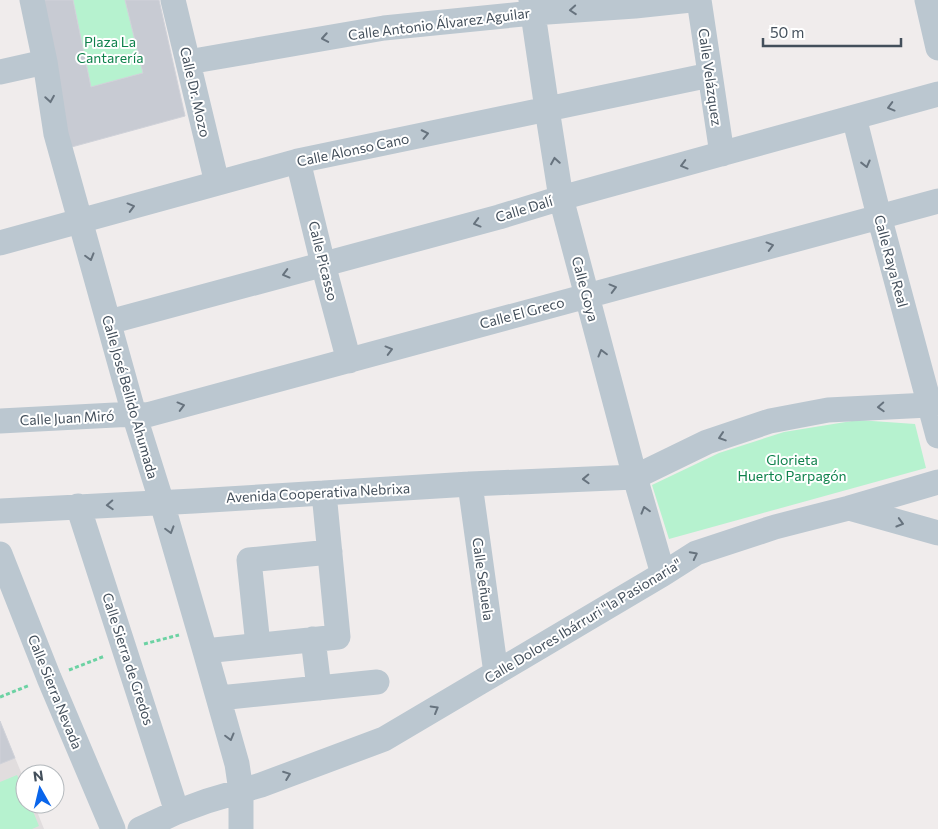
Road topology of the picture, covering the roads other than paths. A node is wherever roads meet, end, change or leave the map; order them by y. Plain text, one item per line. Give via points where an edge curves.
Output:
1 (32, 0) edge
2 (173, 0) edge
3 (691, 0) edge
4 (700, 0) edge
5 (927, 0) edge
6 (532, 7) edge
7 (938, 48) edge
8 (45, 62) junction
9 (188, 62) junction
10 (0, 72) edge
11 (710, 75) junction
12 (938, 94) edge
13 (547, 109) junction
14 (854, 117) junction
15 (722, 154) junction
16 (298, 161) junction
17 (217, 183) junction
18 (561, 198) junction
19 (938, 201) edge
20 (879, 216) junction
21 (79, 221) junction
22 (0, 243) edge
23 (323, 264) junction
24 (587, 295) junction
25 (109, 322) junction
26 (349, 361) junction
27 (934, 404) edge
28 (134, 414) junction
29 (0, 421) edge
30 (938, 436) edge
31 (635, 477) junction
32 (938, 482) edge
33 (470, 484) junction
34 (324, 493) junction
35 (162, 502) junction
36 (78, 506) junction
37 (849, 508) junction
38 (0, 511) edge
39 (938, 533) edge
40 (330, 552) junction
41 (0, 554) edge
42 (663, 574) junction
43 (313, 639) junction
44 (258, 645) junction
45 (206, 651) junction
46 (496, 673) junction
47 (376, 682) dead end
48 (319, 688) junction
49 (219, 698) junction
50 (241, 791) junction
51 (177, 812) junction
52 (113, 829) edge
53 (140, 829) edge
54 (241, 829) edge

1 - 8 street, Calle José Bellido Ahumada
2 - 9 street, Calle Dr. Mozo
3 -> 6 street, Calle Antonio Álvarez Aguilar via 634,6
4 - 11 street, Calle Velázquez
5 - 7 street
6 -> 9 street, Calle Antonio Álvarez Aguilar via 384,28
6 - 13 street, Calle Goya
8 - 10 street
8 -> 21 street, Calle José Bellido Ahumada via 56,134
9 - 17 street, Calle Dr. Mozo
11 - 13 street, Calle Alonso Cano
11 - 15 street, Calle Velázquez
12 -> 14 street, Calle Dalí
16 -> 13 street, Calle Alonso Cano
18 -> 13 street, Calle Goya
14 - 15 street, Calle Dalí
14 -> 20 street, Calle Raya Real
15 -> 18 street, Calle Dalí
16 - 17 street, Calle Alonso Cano
16 - 23 street, Calle Picasso
21 -> 17 street, Calle Alonso Cano
18 -> 23 street, Calle Dalí
18 - 24 street, Calle Goya
19 - 20 street, Calle El Greco
24 -> 20 street, Calle El Greco
20 - 27 street, Calle Raya Real
21 - 22 street, Calle Alonso Cano
21 -> 25 street, Calle José Bellido Ahumada
23 -> 25 street, Calle Dalí
23 - 26 street, Calle Picasso
26 -> 24 street, Calle El Greco
31 -> 24 street, Calle Goya
25 - 28 street, Calle José Bellido Ahumada
28 -> 26 street, Calle El Greco via 147,415
27 - 30 street
27 -> 31 street via 828,410 770,421 707,442
28 - 29 street, Calle Juan Miró
28 - 35 street, Calle José Bellido Ahumada
31 -> 33 street, Avenida Cooperativa Nebrixa
42 -> 31 street, Calle Goya
32 - 37 street
33 - 34 street, Avenida Cooperativa Nebrixa
33 - 46 street, Calle Señuela
34 - 35 street, Avenida Cooperativa Nebrixa
34 - 40 street
35 -> 36 street, Avenida Cooperativa Nebrixa
35 -> 45 street, Calle José Bellido Ahumada
36 - 38 street, Avenida Cooperativa Nebrixa
36 - 51 street, Calle Sierra de Gredos
37 -> 39 street
42 -> 37 street, Calle Dolores Ibárruri "la Pasionaria" via 696,553 775,527
40 - 43 street via 338,637
40 - 44 street via 249,560
41 - 52 street, Calle Sierra Nevada
42 - 46 street, Calle Dolores Ibárruri "la Pasionaria"
43 - 44 street
43 - 48 street
44 - 45 street
45 - 49 street, Calle José Bellido Ahumada
50 -> 46 street, Calle Dolores Ibárruri "la Pasionaria" via 384,739
47 - 48 street
48 - 49 street
49 -> 50 street, Calle José Bellido Ahumada
50 - 51 street, Calle Dolores Ibárruri "la Pasionaria"
50 - 54 street, Calle José Bellido Ahumada
51 - 53 street, Calle Dolores Ibárruri "la Pasionaria"

